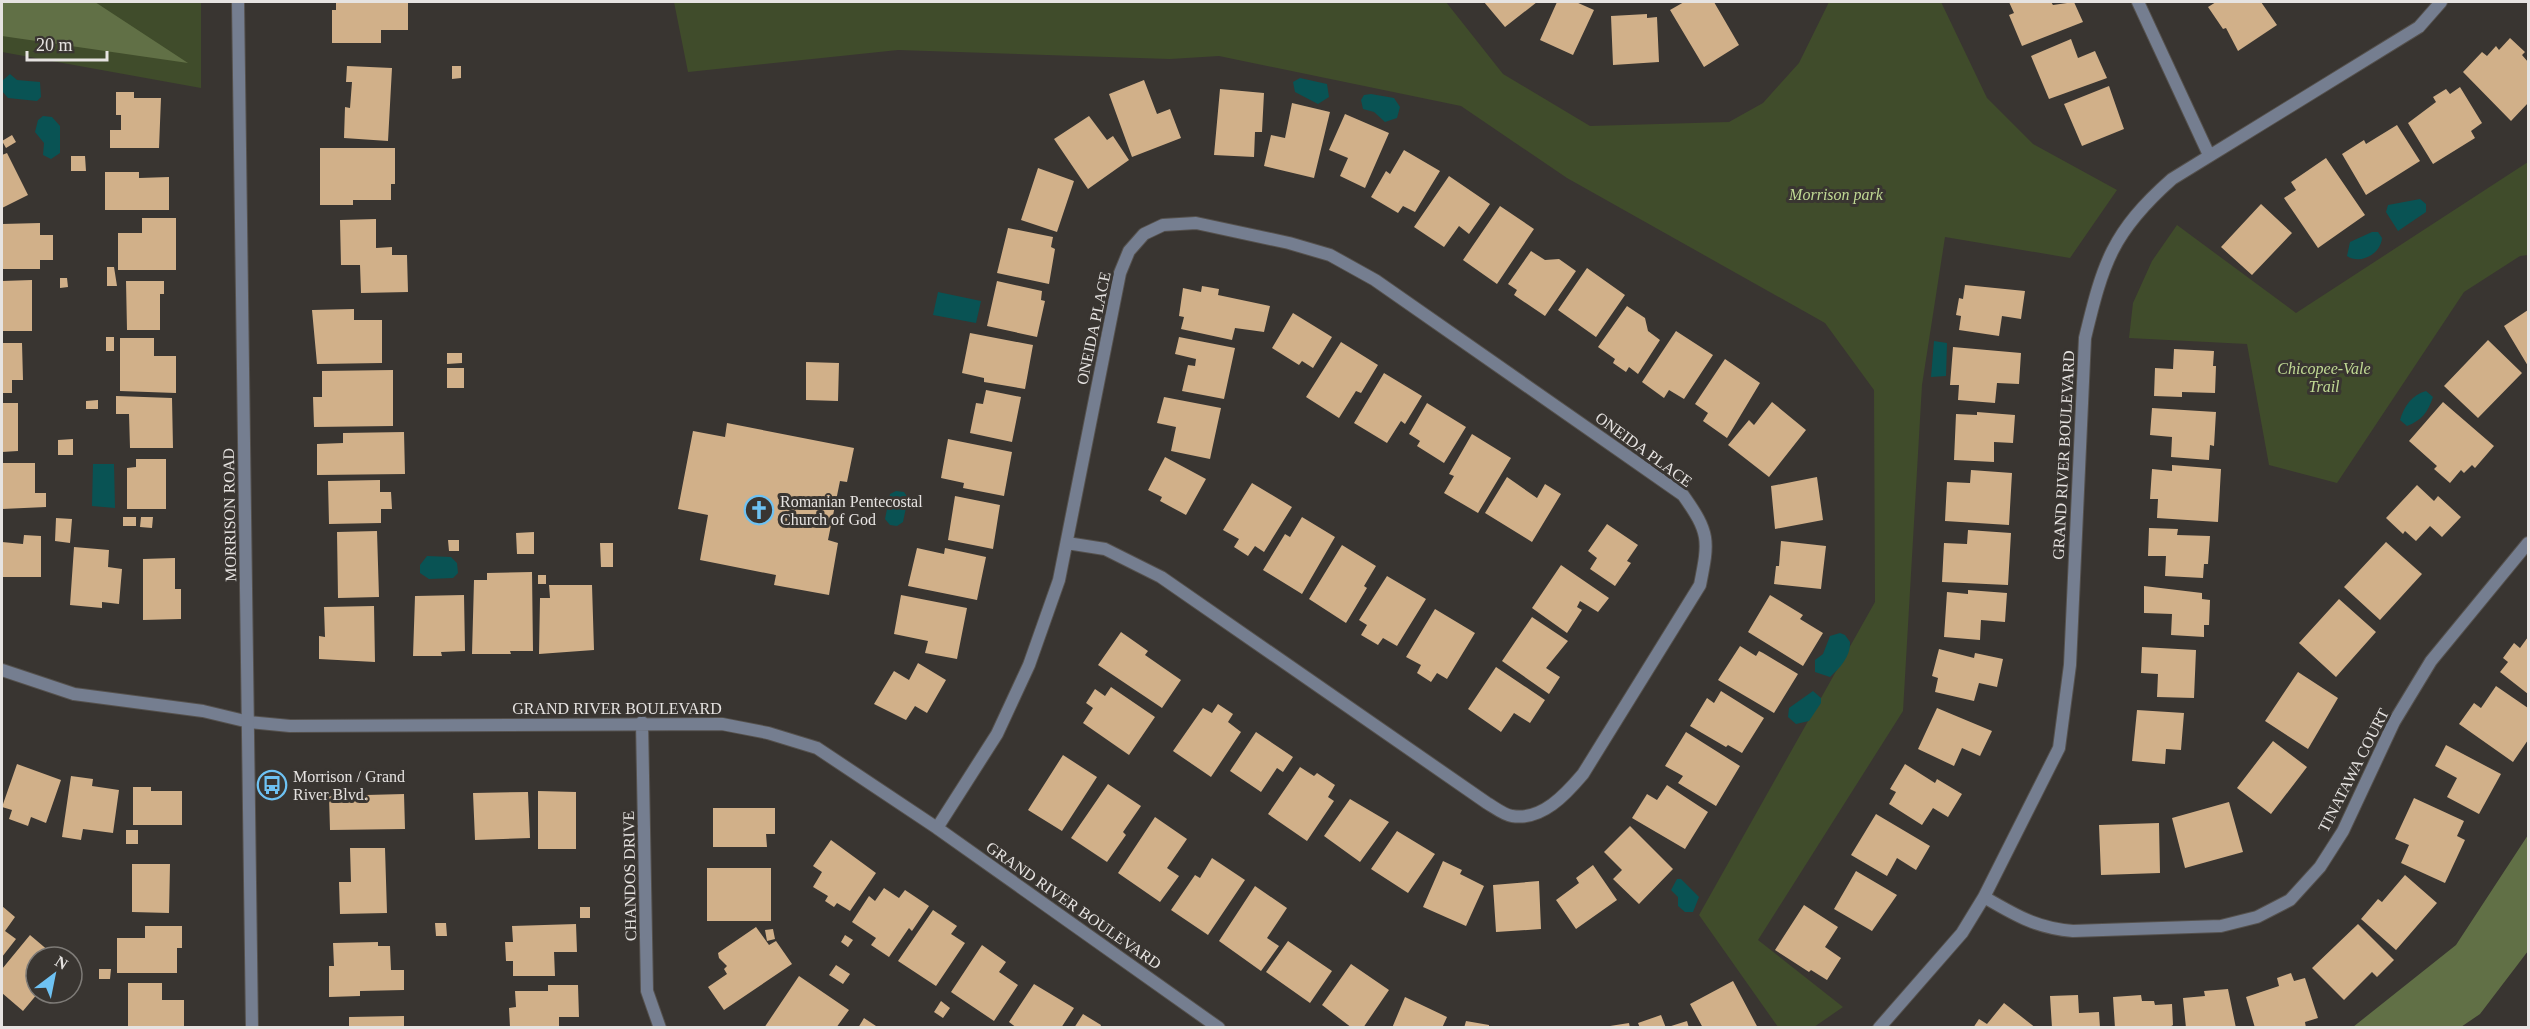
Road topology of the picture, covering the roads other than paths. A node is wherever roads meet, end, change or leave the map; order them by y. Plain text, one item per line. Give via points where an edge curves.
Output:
1 (238, 2) edge
2 (2138, 2) edge
3 (2441, 2) edge
4 (2209, 155) junction
5 (1067, 543) junction
6 (2529, 543) edge
7 (2, 670) edge
8 (249, 722) junction
9 (642, 722) junction
10 (937, 828) junction
11 (1984, 897) junction
12 (252, 1028) edge
13 (660, 1028) edge
14 (1220, 1028) edge
15 (1879, 1028) edge

1 - 8 street, MORRISON ROAD
2 - 4 street
3 - 4 street, GRAND RIVER BOULEVARD via 2419,27
4 - 11 street, GRAND RIVER BOULEVARD via 2172,179 2135,213 2110,254 2095,295 2085,338 2070,665 2059,748
5 - 5 street, ONEIDA PLACE via 1105,549 1161,577 1487,803 1513,816 1539,812 1563,798 1582,774 1700,585 1707,552 1702,522 1683,495 1375,280 1330,255 1196,223 1163,225 1144,234 1129,251 1120,273
5 - 10 street, ONEIDA PLACE via 1059,580 1029,665 997,734
6 - 11 street, TINATAWA COURT via 2431,661 2394,722 2343,831 2320,867 2290,900 2257,917 2221,926 2073,931 2027,922
7 - 8 street, GRAND RIVER BOULEVARD via 74,694 203,711
8 - 9 street, GRAND RIVER BOULEVARD via 290,726
8 - 12 street, MORRISON ROAD
9 - 10 street, GRAND RIVER BOULEVARD via 722,724 817,748
9 - 13 street, CHANDOS DRIVE via 647,991
10 - 14 street, GRAND RIVER BOULEVARD
11 - 15 street, GRAND RIVER BOULEVARD via 1962,933

